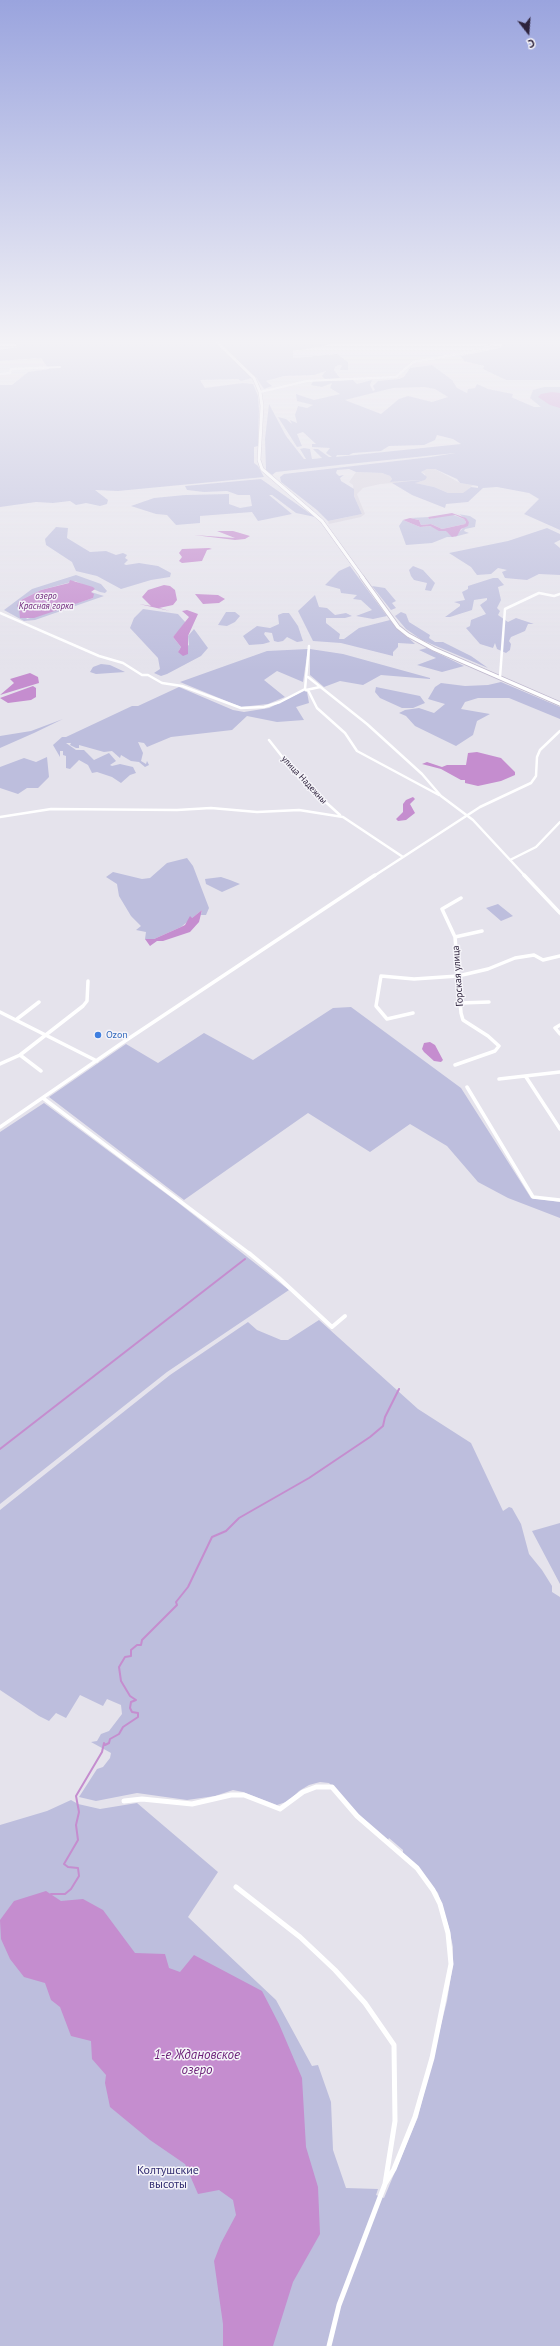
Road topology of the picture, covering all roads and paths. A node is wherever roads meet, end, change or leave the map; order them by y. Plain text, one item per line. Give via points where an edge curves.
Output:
1 (259, 452) edge
2 (560, 594) edge
3 (554, 596) junction
4 (560, 597) edge
5 (0, 612) edge
6 (309, 646) dead end
7 (308, 677) junction
8 (500, 677) junction
9 (320, 687) junction
10 (307, 690) junction
11 (560, 704) edge
12 (560, 731) edge
13 (269, 740) dead end
14 (442, 796) junction
15 (467, 815) junction
16 (0, 817) edge
17 (343, 817) junction
18 (560, 822) edge
19 (403, 856) junction
20 (510, 860) junction
21 (461, 898) dead end
22 (560, 913) edge
23 (482, 931) dead end
24 (455, 937) junction
25 (560, 956) edge
26 (458, 976) junction
27 (88, 981) dead end
28 (39, 1002) dead end
29 (460, 1002) junction
30 (488, 1002) dead end
31 (0, 1012) edge
32 (413, 1013) dead end
33 (17, 1019) junction
34 (560, 1025) edge
35 (560, 1034) edge
36 (47, 1035) junction
37 (20, 1055) junction
38 (97, 1062) junction
39 (0, 1064) edge
40 (455, 1065) dead end
41 (41, 1071) dead end
42 (560, 1072) edge
43 (526, 1077) junction
44 (499, 1079) dead end
45 (467, 1088) dead end
46 (43, 1098) junction
47 (0, 1127) edge
48 (560, 1129) edge
49 (560, 1200) edge
50 (345, 1316) dead end
51 (124, 1800) dead end
52 (236, 1887) dead end
53 (385, 2184) junction
54 (329, 2346) edge

1 - 8 main road via 259,460 264,472 319,517 398,627 434,649
2 - 3 street
3 - 4 street
3 - 8 street via 539,593 505,609
5 - 10 street via 99,656 118,661 162,683 182,686 241,708 264,707
6 - 7 street via 306,663
7 - 9 street
7 - 10 street
8 - 11 main road
9 - 10 street
9 - 14 street via 403,757
10 - 14 street via 317,708 345,733 357,751
12 - 15 street via 540,750 535,780
13 - 17 street, улица Надежны via 300,778 330,808
14 - 15 street
15 - 19 street
15 - 20 street
16 - 17 street via 51,810 211,808 248,812 299,810
17 - 19 street, улица Надежны
18 - 20 street via 536,847
19 - 38 street
20 - 22 street
21 - 24 street via 442,910
23 - 24 street, Горская улица
24 - 26 street, Горская улица
25 - 26 street via 543,960 534,955 515,958 488,969
26 - 29 street, Горская улица
26 - 32 street via 414,979 380,976 376,1006 387,1019
27 - 36 street via 85,1004
28 - 33 street
29 - 30 street
29 - 40 street, Горская улица via 463,1020 499,1046 494,1051
31 - 33 street
33 - 36 street
34 - 35 street via 555,1028
36 - 37 street
36 - 38 street
37 - 39 street
37 - 41 street
38 - 46 street
42 - 43 street
43 - 44 street
43 - 48 street
45 - 49 street via 533,1197
46 - 47 street
46 - 50 street via 232,1240 279,1278 332,1327
51 - 53 street via 142,1799 192,1804 231,1795 244,1795 280,1809 303,1792 316,1787 332,1787 356,1816 417,1868 433,1890 448,1933 451,1964 432,2058 415,2117 394,2169
52 - 53 street via 300,1937 335,1970 365,2003 394,2045 395,2121
53 - 54 street via 339,2305

